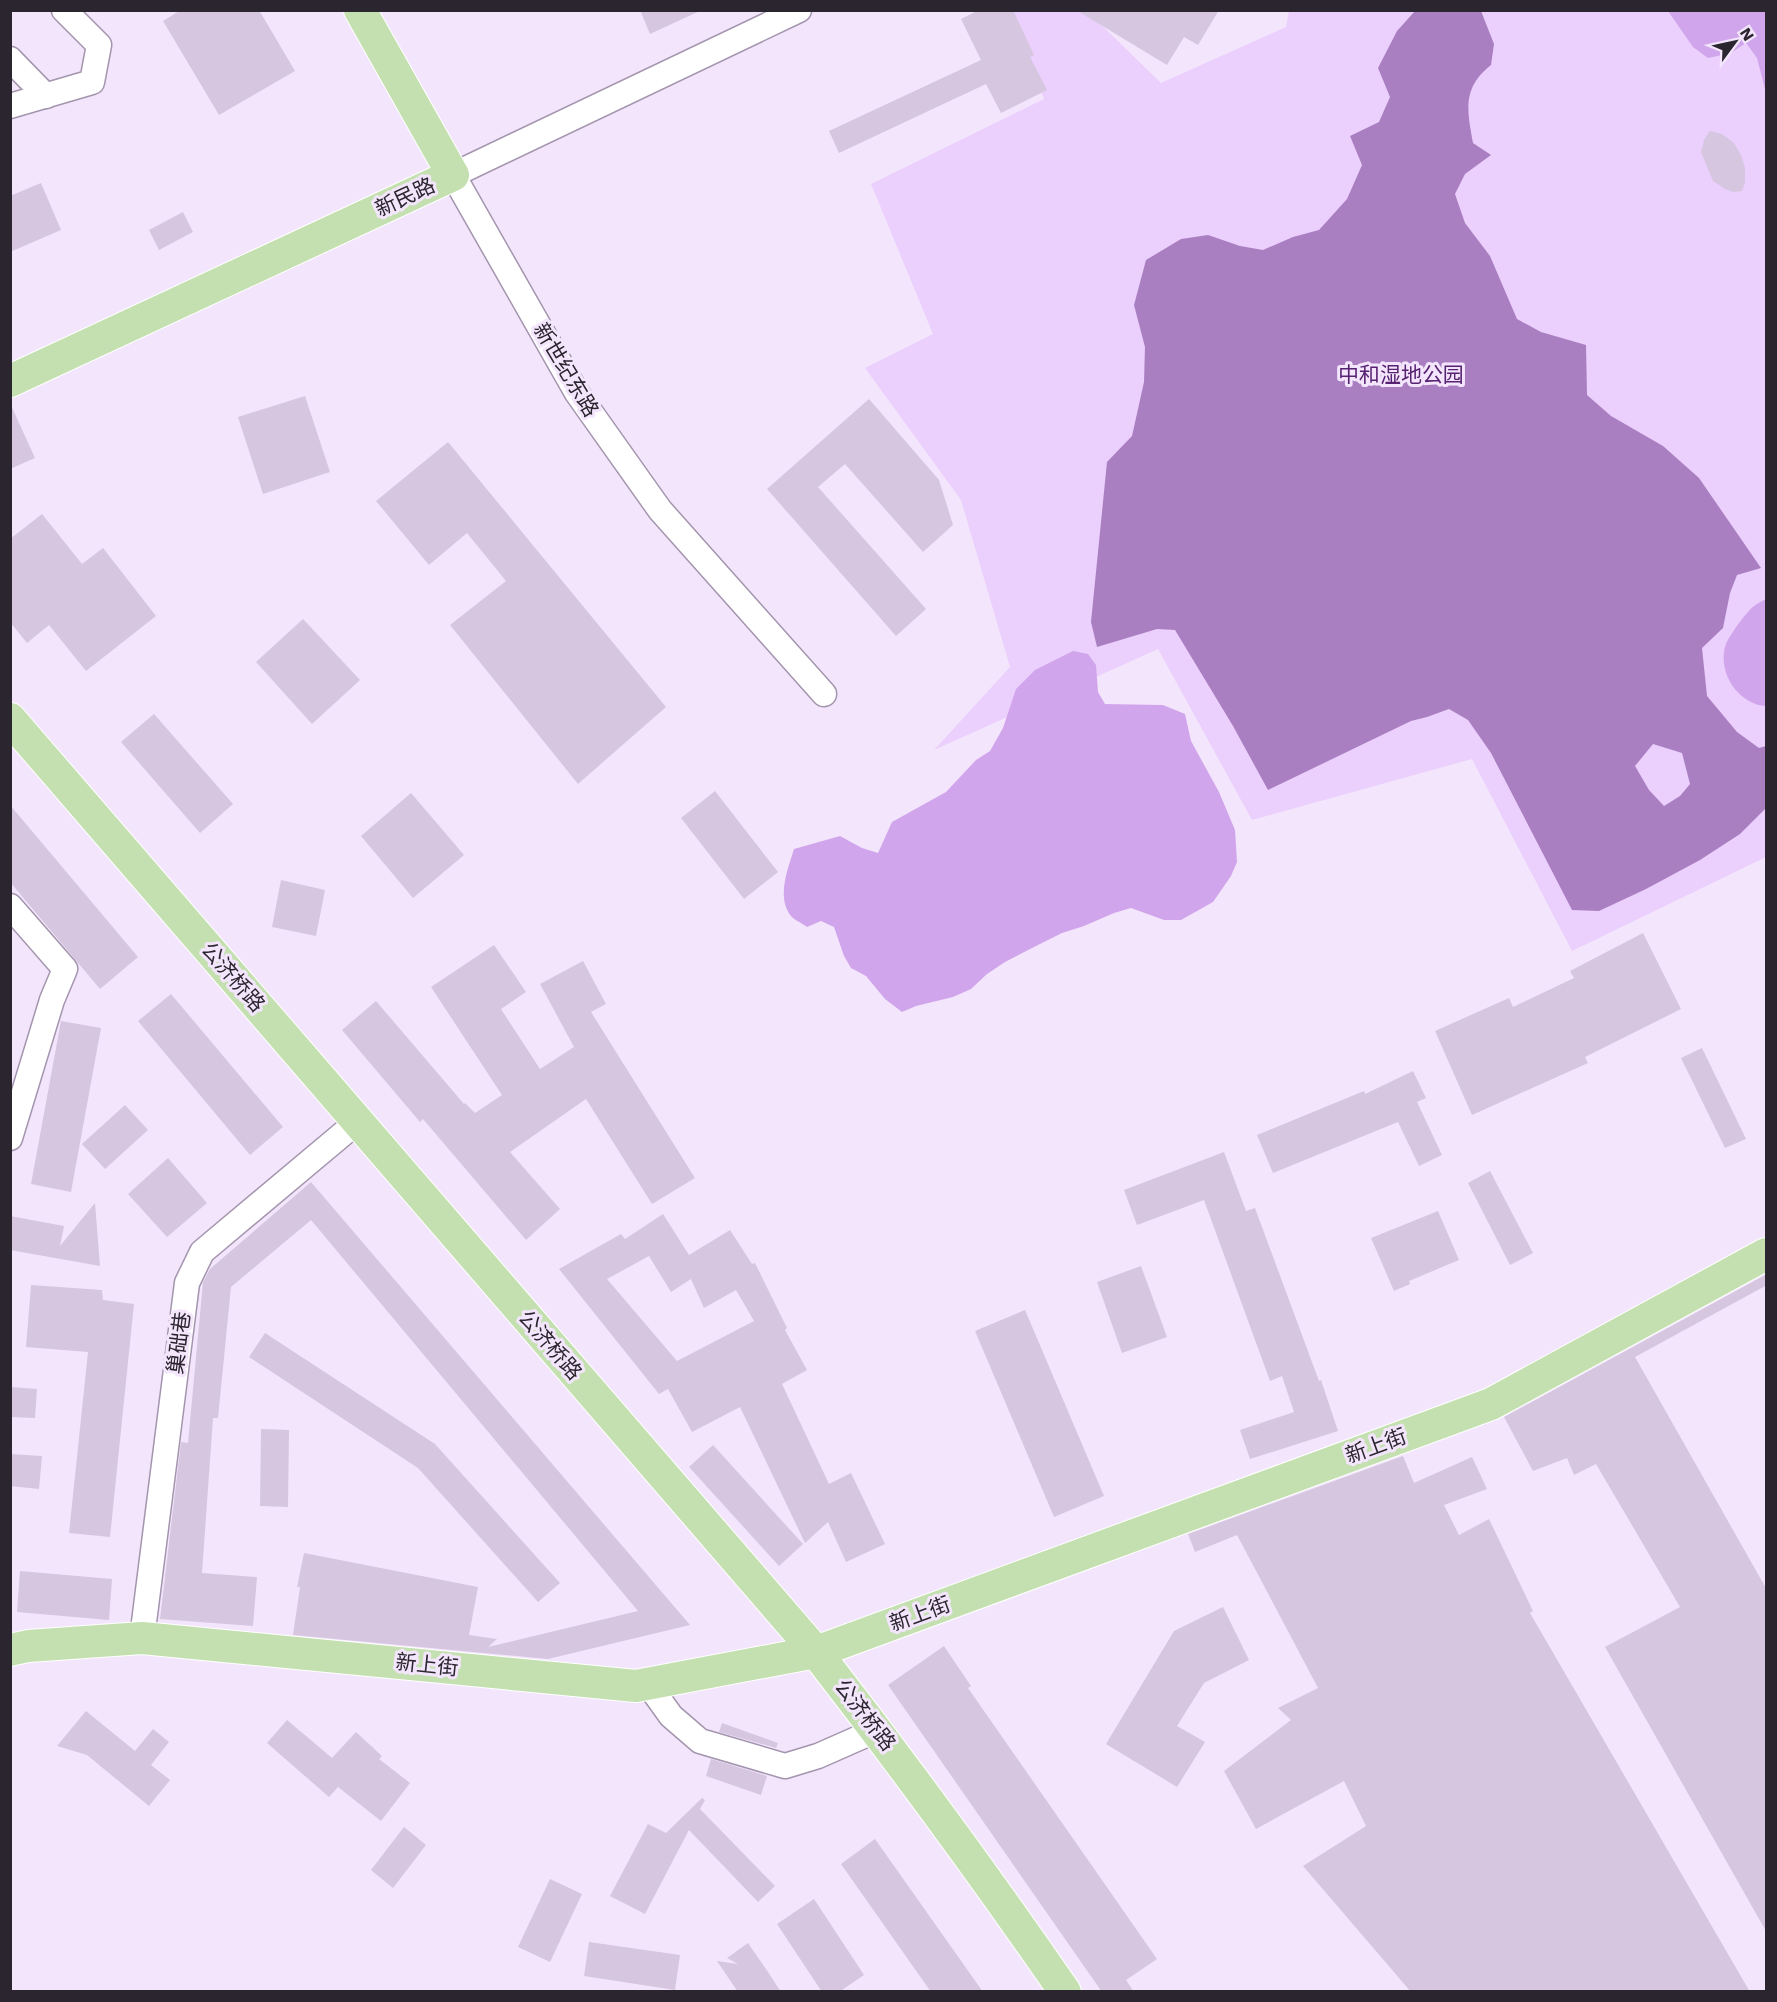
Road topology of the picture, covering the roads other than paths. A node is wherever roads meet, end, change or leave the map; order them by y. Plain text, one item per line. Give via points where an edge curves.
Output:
1 (64, 10) edge
2 (360, 10) edge
3 (799, 10) edge
4 (10, 59) edge
5 (46, 96) junction
6 (10, 106) edge
7 (453, 175) junction
8 (10, 381) edge
9 (824, 694) dead end
10 (10, 719) edge
11 (10, 906) edge
12 (357, 1122) junction
13 (10, 1138) edge
14 (1767, 1254) edge
15 (142, 1638) junction
16 (10, 1650) edge
17 (816, 1652) junction
18 (648, 1684) junction
19 (877, 1730) junction
20 (1065, 1992) edge

1 - 5 street via 99,45 92,82
2 - 7 main road, 新世纪东路
3 - 7 street, 新民路
4 - 5 street
5 - 6 street
7 - 8 main road, 新民路
7 - 9 street, 新世纪东路 via 577,393 653,501
10 - 12 main road, 公济桥路
11 - 13 street via 64,969
12 - 15 street, 巢础巷 via 202,1252 187,1282
12 - 17 main road, 公济桥路
14 - 17 main road, 新上街 via 1491,1404
15 - 16 main road, 新上街
15 - 18 main road, 新上街 via 636,1686
17 - 18 main road, 新上街
17 - 19 main road, 公济桥路
18 - 19 street via 671,1716 700,1741 785,1766
19 - 20 main road, 公济桥路

